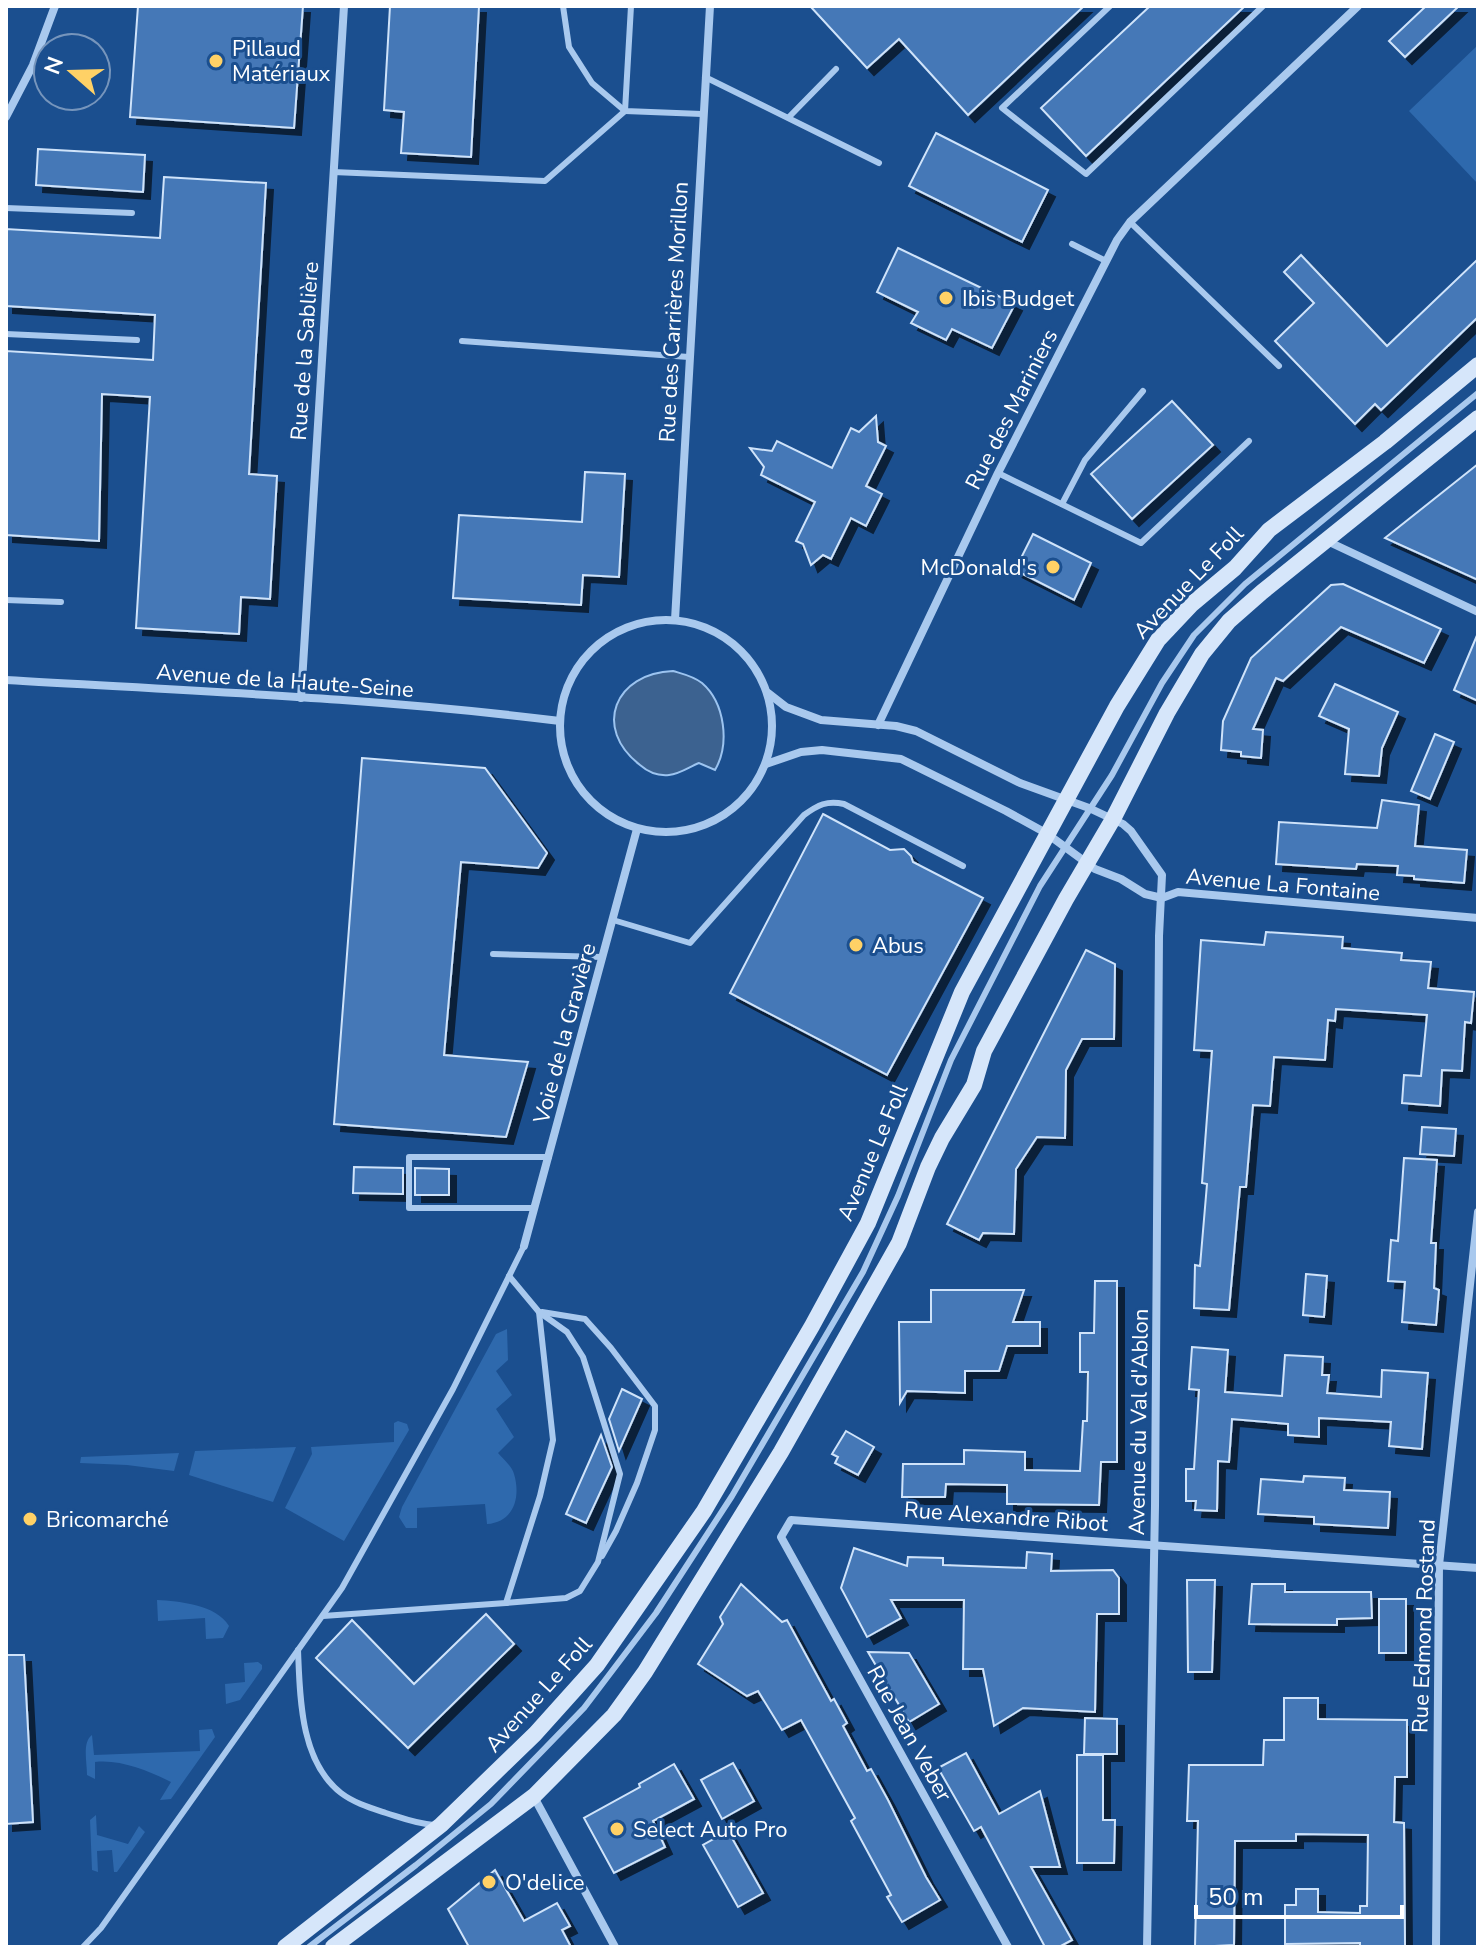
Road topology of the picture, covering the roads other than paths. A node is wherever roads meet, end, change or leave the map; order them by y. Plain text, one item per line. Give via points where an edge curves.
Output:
1 (55, 6) edge
2 (344, 6) edge
3 (563, 6) edge
4 (631, 6) edge
5 (710, 6) edge
6 (1110, 6) edge
7 (1263, 6) edge
8 (1358, 6) edge
9 (836, 69) dead end
10 (705, 77) junction
11 (625, 111) junction
12 (702, 114) junction
13 (6, 117) edge
14 (789, 117) junction
15 (879, 163) dead end
16 (333, 172) junction
17 (6, 208) edge
18 (132, 213) dead end
19 (1130, 222) junction
20 (1072, 244) dead end
21 (1106, 261) junction
22 (6, 334) edge
23 (137, 340) dead end
24 (462, 341) dead end
25 (689, 357) junction
26 (1478, 365) edge
27 (1279, 366) dead end
28 (1143, 391) dead end
29 (1478, 393) edge
30 (1478, 418) edge
31 (1249, 441) dead end
32 (998, 473) junction
33 (1062, 504) junction
34 (1327, 541) junction
35 (6, 600) edge
36 (61, 602) dead end
37 (1478, 612) edge
38 (675, 620) junction
39 (6, 680) edge
40 (768, 693) junction
41 (301, 698) junction
42 (560, 721) junction
43 (878, 725) junction
44 (766, 764) junction
45 (1065, 799) junction
46 (1089, 808) junction
47 (1113, 819) junction
48 (637, 829) junction
49 (1046, 833) junction
50 (1064, 846) junction
51 (1087, 863) junction
52 (963, 866) dead end
53 (1162, 898) junction
54 (1478, 918) edge
55 (613, 920) junction
56 (493, 954) dead end
57 (603, 957) junction
58 (549, 1157) junction
59 (534, 1208) junction
60 (1478, 1212) edge
61 (524, 1246) joint
62 (509, 1276) junction
63 (539, 1312) junction
64 (781, 1537) joint
65 (1154, 1544) junction
66 (598, 1562) junction
67 (1439, 1565) junction
68 (1478, 1568) edge
69 (506, 1603) junction
70 (322, 1616) junction
71 (298, 1650) junction
72 (534, 1796) junction
73 (441, 1825) junction
74 (83, 1947) edge
75 (285, 1947) edge
76 (309, 1947) edge
77 (333, 1947) edge
78 (615, 1947) edge
79 (1008, 1947) edge
80 (1147, 1947) edge
81 (1436, 1947) edge

1 - 13 street
2 - 16 street, Rue de la Sablière
3 - 11 lane via 569,47 592,83
4 - 11 lane
5 - 10 street, Rue des Carrières Morillon
6 - 7 lane via 1002,108 1086,174
8 - 19 street, Rue des Mariniers
9 - 14 lane
10 - 12 street, Rue des Carrières Morillon
10 - 14 lane
11 - 12 lane
11 - 16 lane via 545,181
12 - 25 street, Rue des Carrières Morillon
14 - 15 lane
16 - 41 street, Rue de la Sablière
17 - 18 lane
19 - 21 street, Rue des Mariniers
19 - 27 lane
20 - 21 lane
21 - 32 street, Rue des Mariniers
22 - 23 lane
24 - 25 lane
25 - 38 street, Rue des Carrières Morillon
26 - 45 main road, Avenue Le Foll via 1269,530 1192,604 1137,671
28 - 33 lane via 1085,460
29 - 46 lane, Avenue Le Foll via 1216,610 1162,683
30 - 34 main road
31 - 33 lane via 1141,543
32 - 33 lane
32 - 43 street, Rue des Mariniers
34 - 37 street
34 - 47 main road via 1229,621 1202,654
35 - 36 lane
38 - 40 street via 707,627 733,643 754,666
38 - 42 street via 630,626 604,639 568,684
39 - 41 street, Avenue de la Haute-Seine
40 - 43 street via 804,715
40 - 44 street via 773,728
41 - 42 street, Avenue de la Haute-Seine
42 - 48 street via 565,759 583,793 612,818
43 - 45 street via 916,731 1020,783
44 - 48 street via 745,798 713,822 675,832
44 - 49 street via 812,750 891,756
45 - 46 street
45 - 49 main road, Avenue Le Foll
46 - 47 street, Avenue La Fontaine
46 - 50 lane, Avenue Le Foll
47 - 51 main road
47 - 53 street, Avenue La Fontaine via 1131,831 1162,875
48 - 55 street, Voie de la Gravière
49 - 50 street
49 - 73 main road, Avenue Le Foll via 962,992 868,1223 704,1511 597,1665
50 - 51 street
50 - 76 lane, Avenue Le Foll via 951,1060 863,1272 732,1496 656,1613 584,1708 491,1804
51 - 53 street
51 - 72 main road via 984,1051 974,1085 932,1157 899,1243 781,1452 645,1672 614,1715
52 - 55 lane via 844,804 820,803 690,943
53 - 54 street, Avenue La Fontaine via 1178,892
53 - 65 street, Avenue du Val d'Ablon
55 - 57 street, Voie de la Gravière
56 - 57 lane
57 - 58 street, Voie de la Gravière
58 - 59 street, Voie de la Gravière
58 - 59 lane via 409,1157 409,1208
59 - 61 street, Voie de la Gravière
60 - 67 street, Rue Edmond Rostand
61 - 62 lane
62 - 63 lane
62 - 70 lane via 440,1413
63 - 66 lane via 567,1332 583,1357 620,1474
63 - 66 lane via 585,1319 655,1406 655,1430 637,1483
63 - 69 lane via 553,1440
64 - 65 street, Rue Alexandre Ribot via 791,1520
64 - 79 street, Rue Jean Veber
65 - 67 street, Rue Alexandre Ribot
65 - 80 street, Avenue du Val d'Ablon
66 - 69 lane via 580,1591 566,1598
67 - 68 street, Rue Alexandre Ribot
67 - 81 street, Rue Edmond Rostand
69 - 70 lane
70 - 71 lane
71 - 73 lane via 303,1720 317,1759 338,1791 371,1808
71 - 74 lane
72 - 77 main road
72 - 78 street
73 - 75 main road, Avenue Le Foll

